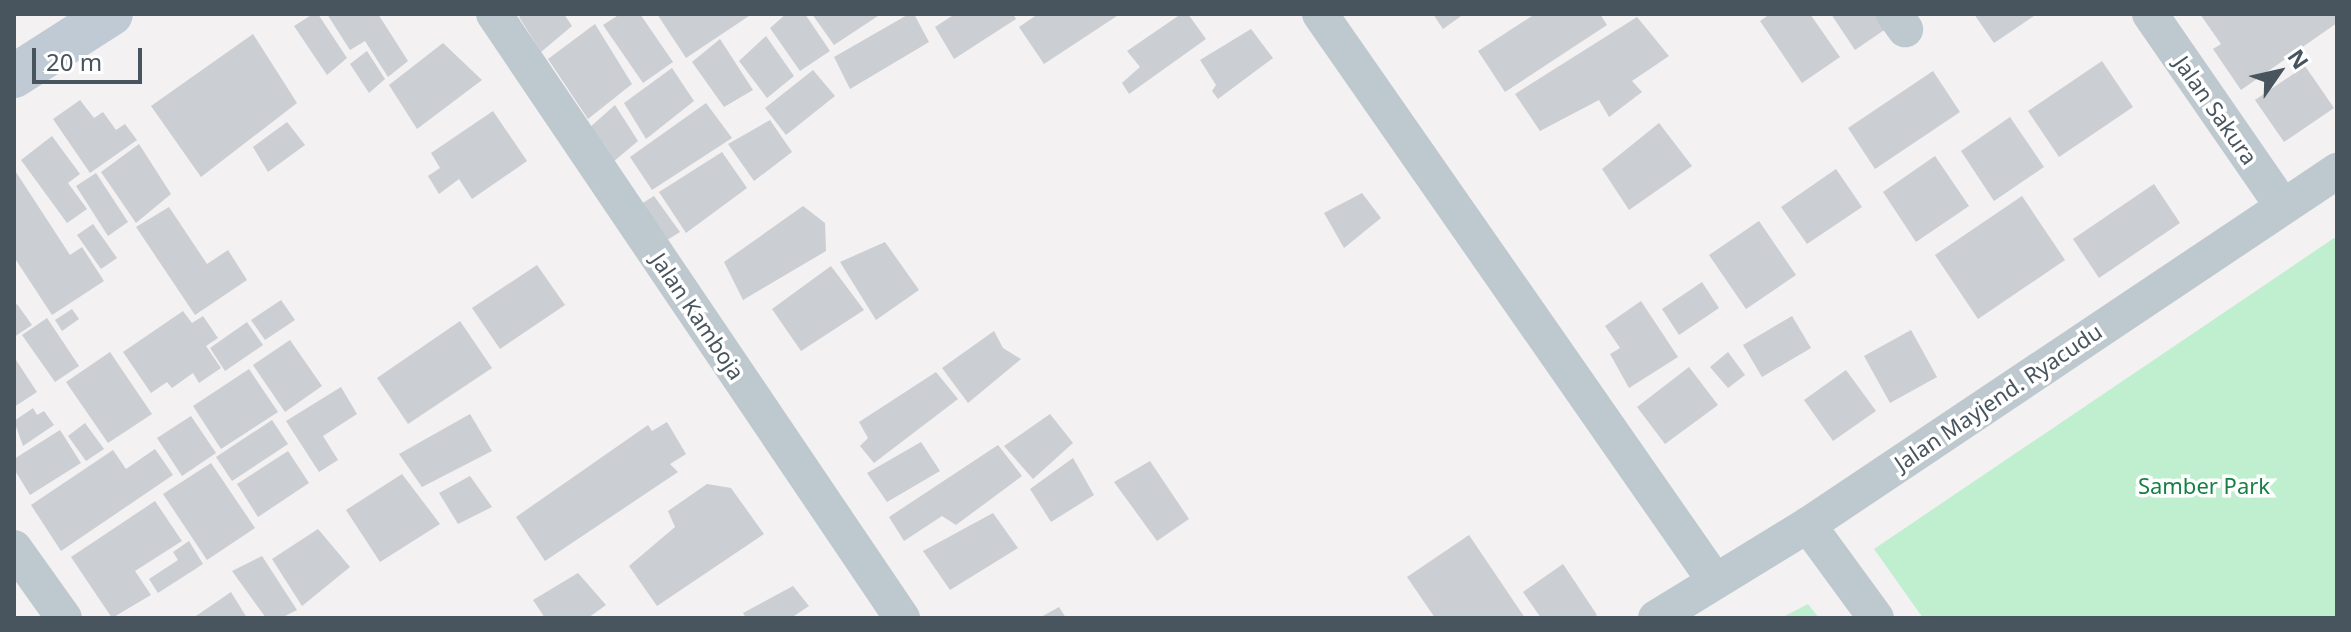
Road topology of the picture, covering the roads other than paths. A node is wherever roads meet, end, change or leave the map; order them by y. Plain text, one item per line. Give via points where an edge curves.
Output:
1 (111, 14) edge
2 (494, 14) edge
3 (1320, 14) edge
4 (2150, 14) edge
5 (14, 76) edge
6 (2337, 171) edge
7 (2283, 207) junction
8 (1808, 525) junction
9 (14, 548) edge
10 (1715, 581) junction
11 (64, 618) edge
12 (902, 618) edge
13 (1656, 618) edge
14 (1876, 618) edge

1 - 5 street
2 - 12 street, Jalan Kamboja
3 - 10 street
4 - 7 street, Jalan Sakura
6 - 7 street, Jalan Mayjend. Ryacudu
7 - 8 street, Jalan Mayjend. Ryacudu
8 - 10 street, Jalan Mayjend. Ryacudu
8 - 14 street
9 - 11 street
10 - 13 street, Jalan Mayjend. Ryacudu

